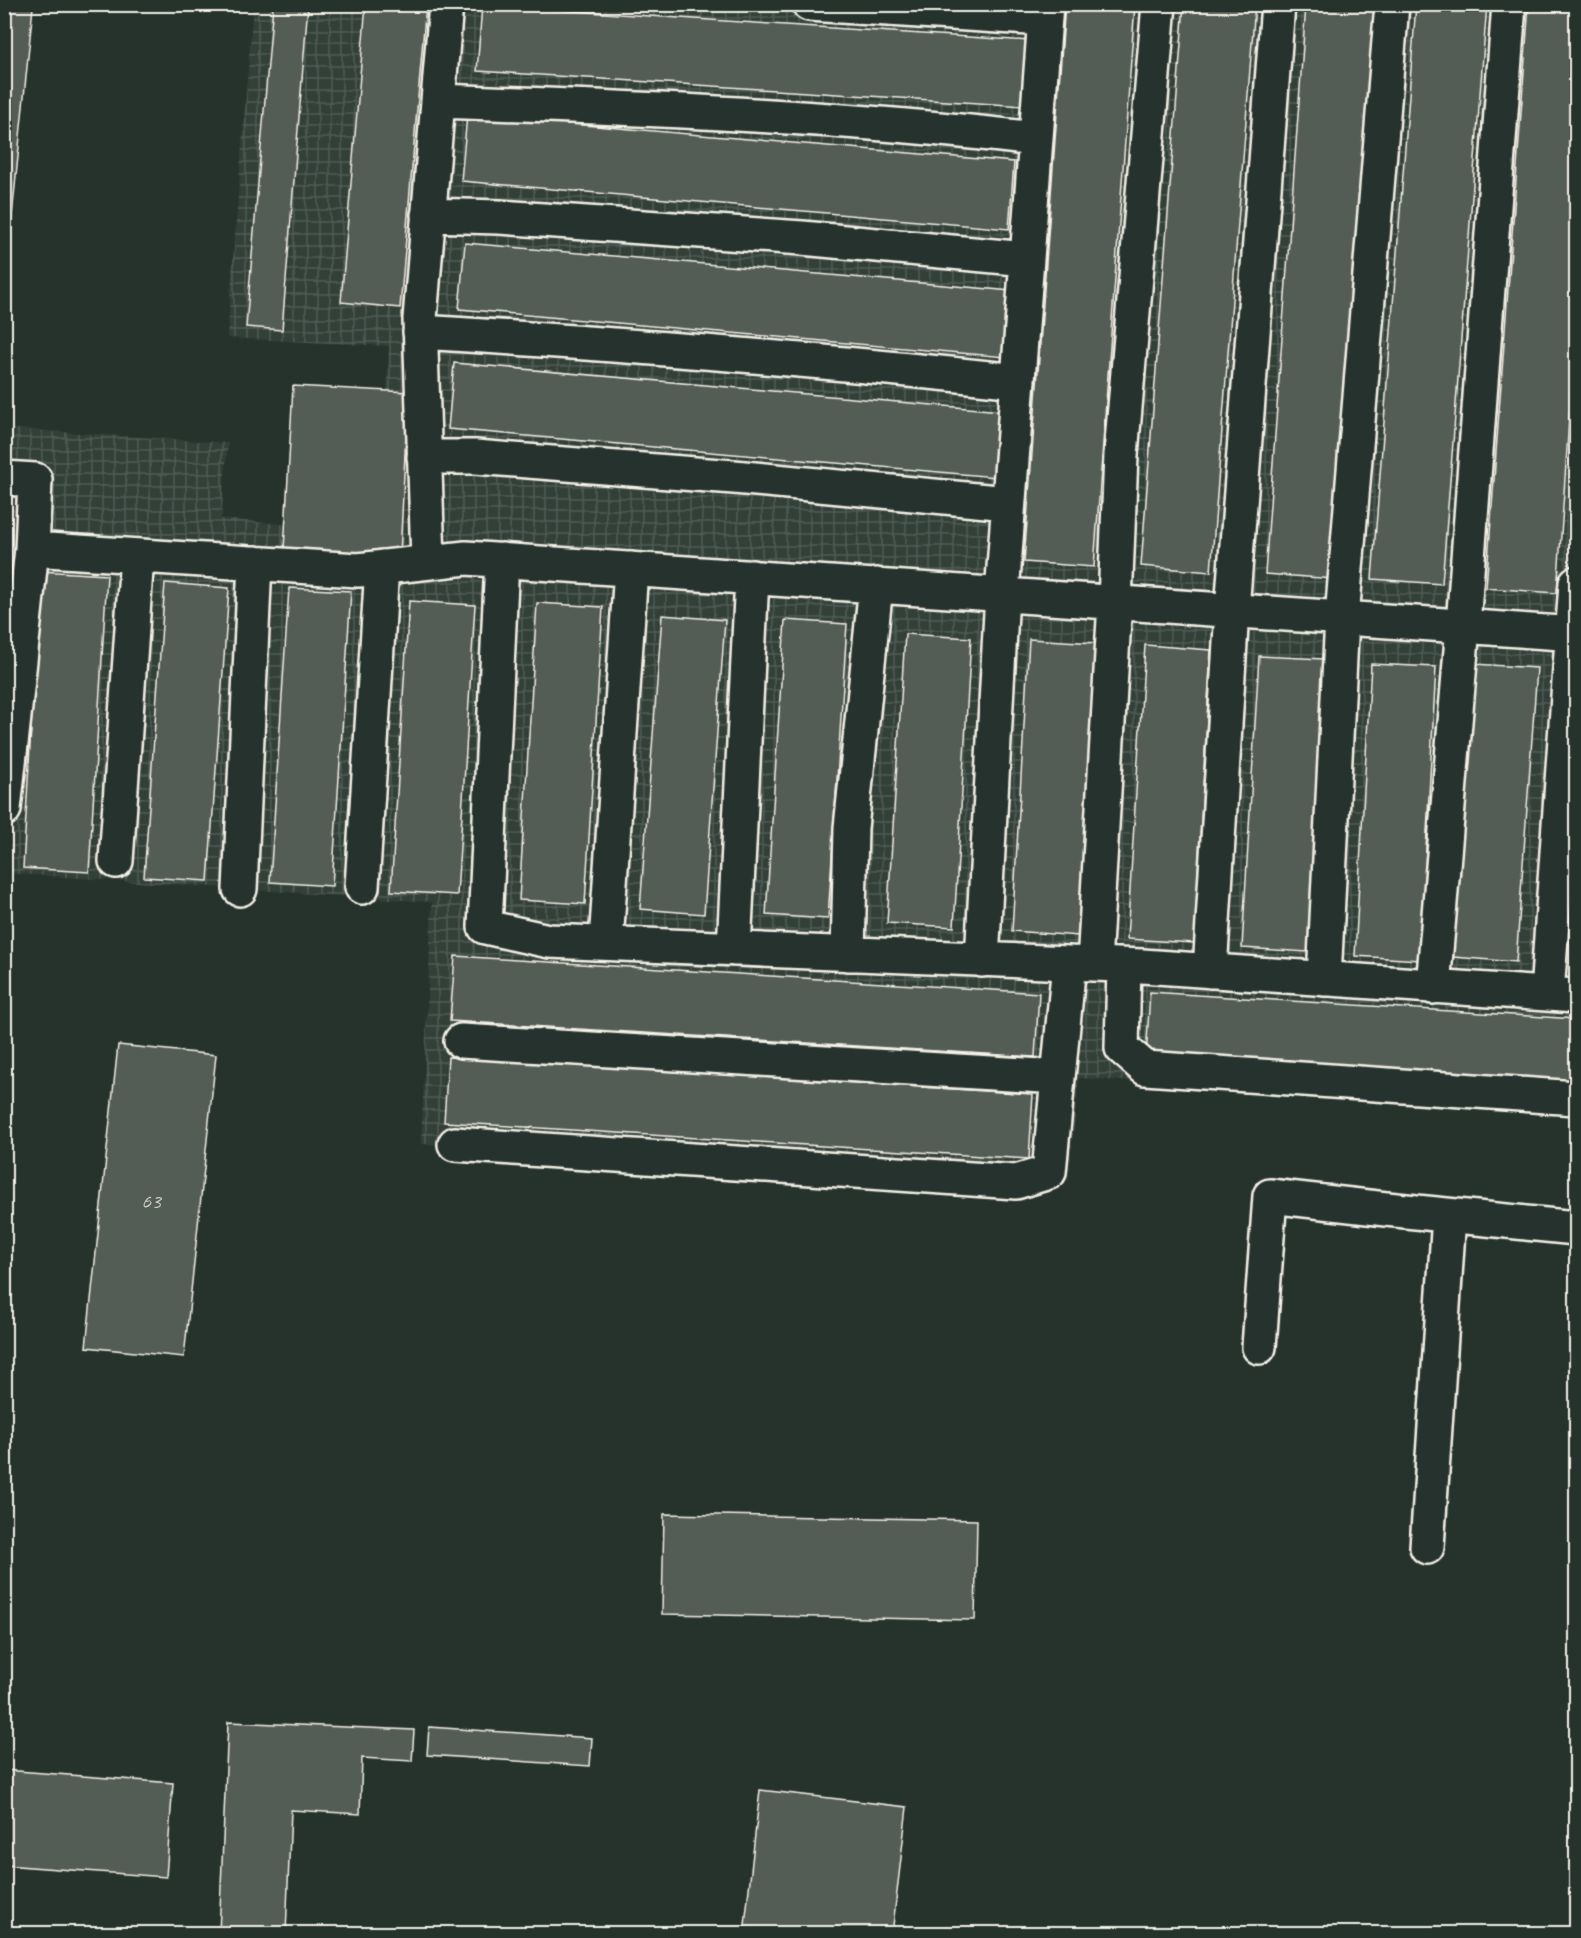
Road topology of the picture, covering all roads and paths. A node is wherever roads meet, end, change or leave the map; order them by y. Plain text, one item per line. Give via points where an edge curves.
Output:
1 (446, 4) edge
2 (809, 4) edge
3 (1160, 4) edge
4 (1278, 4) edge
5 (1392, 4) edge
6 (1509, 4) edge
7 (1045, 12) edge
8 (438, 101) junction
9 (1035, 139) junction
10 (428, 215) junction
11 (1027, 259) junction
12 (420, 332) junction
13 (1018, 381) junction
14 (424, 457) junction
15 (4, 478) edge
16 (1008, 503) junction
17 (32, 549) junction
18 (137, 556) junction
19 (502, 560) junction
20 (428, 561) junction
21 (255, 563) junction
22 (382, 567) junction
23 (631, 568) junction
24 (752, 577) junction
25 (1576, 583) edge
26 (876, 585) junction
27 (16, 591) edge
28 (1002, 594) junction
29 (1115, 602) junction
30 (1232, 610) junction
31 (1342, 618) junction
32 (1463, 626) junction
33 (1575, 633) edge
34 (4, 809) edge
35 (116, 861) dead end
36 (362, 887) dead end
37 (240, 889) dead end
38 (606, 943) junction
39 (734, 949) junction
40 (848, 954) junction
41 (982, 960) junction
42 (1096, 964) junction
43 (1210, 971) junction
44 (1324, 979) junction
45 (1433, 987) junction
46 (1562, 995) edge
47 (461, 1041) dead end
48 (1058, 1077) junction
49 (1576, 1098) edge
50 (455, 1144) dead end
51 (1449, 1215) junction
52 (1576, 1228) edge
53 (1259, 1347) dead end
54 (1427, 1547) dead end

1 - 8 lane
2 - 7 lane
3 - 29 lane via 1121,455
4 - 30 lane
5 - 31 lane
6 - 32 lane
7 - 9 lane
8 - 9 lane via 926,126
8 - 10 lane
9 - 11 lane
10 - 11 lane via 802,238
10 - 12 lane
11 - 13 lane
12 - 13 lane via 874,366
12 - 14 lane
13 - 16 lane
14 - 16 lane via 475,457 734,477
14 - 20 lane
15 - 17 lane via 35,480
16 - 28 lane
17 - 18 lane
17 - 27 lane
18 - 21 lane
18 - 35 lane
19 - 20 lane
19 - 23 lane
19 - 38 lane via 485,927 549,941
20 - 22 lane
21 - 22 lane via 358,570
21 - 37 lane
22 - 36 lane
23 - 24 lane
23 - 38 lane
24 - 26 lane
24 - 39 lane
25 - 33 lane
26 - 28 lane
26 - 40 lane via 851,828
27 - 34 lane
28 - 29 lane
28 - 41 lane
29 - 30 lane
29 - 42 lane
30 - 31 lane
30 - 43 lane
31 - 32 lane
31 - 44 lane
32 - 33 lane
32 - 45 lane
33 - 46 lane
38 - 39 lane
39 - 40 lane
40 - 41 lane
41 - 42 lane
42 - 43 lane
42 - 48 lane
42 - 49 lane via 1122,1048 1145,1068
43 - 44 lane
44 - 45 lane
45 - 46 lane
47 - 48 lane
48 - 50 lane via 1049,1172 1016,1182
51 - 52 lane
51 - 53 lane via 1270,1196
51 - 54 lane

